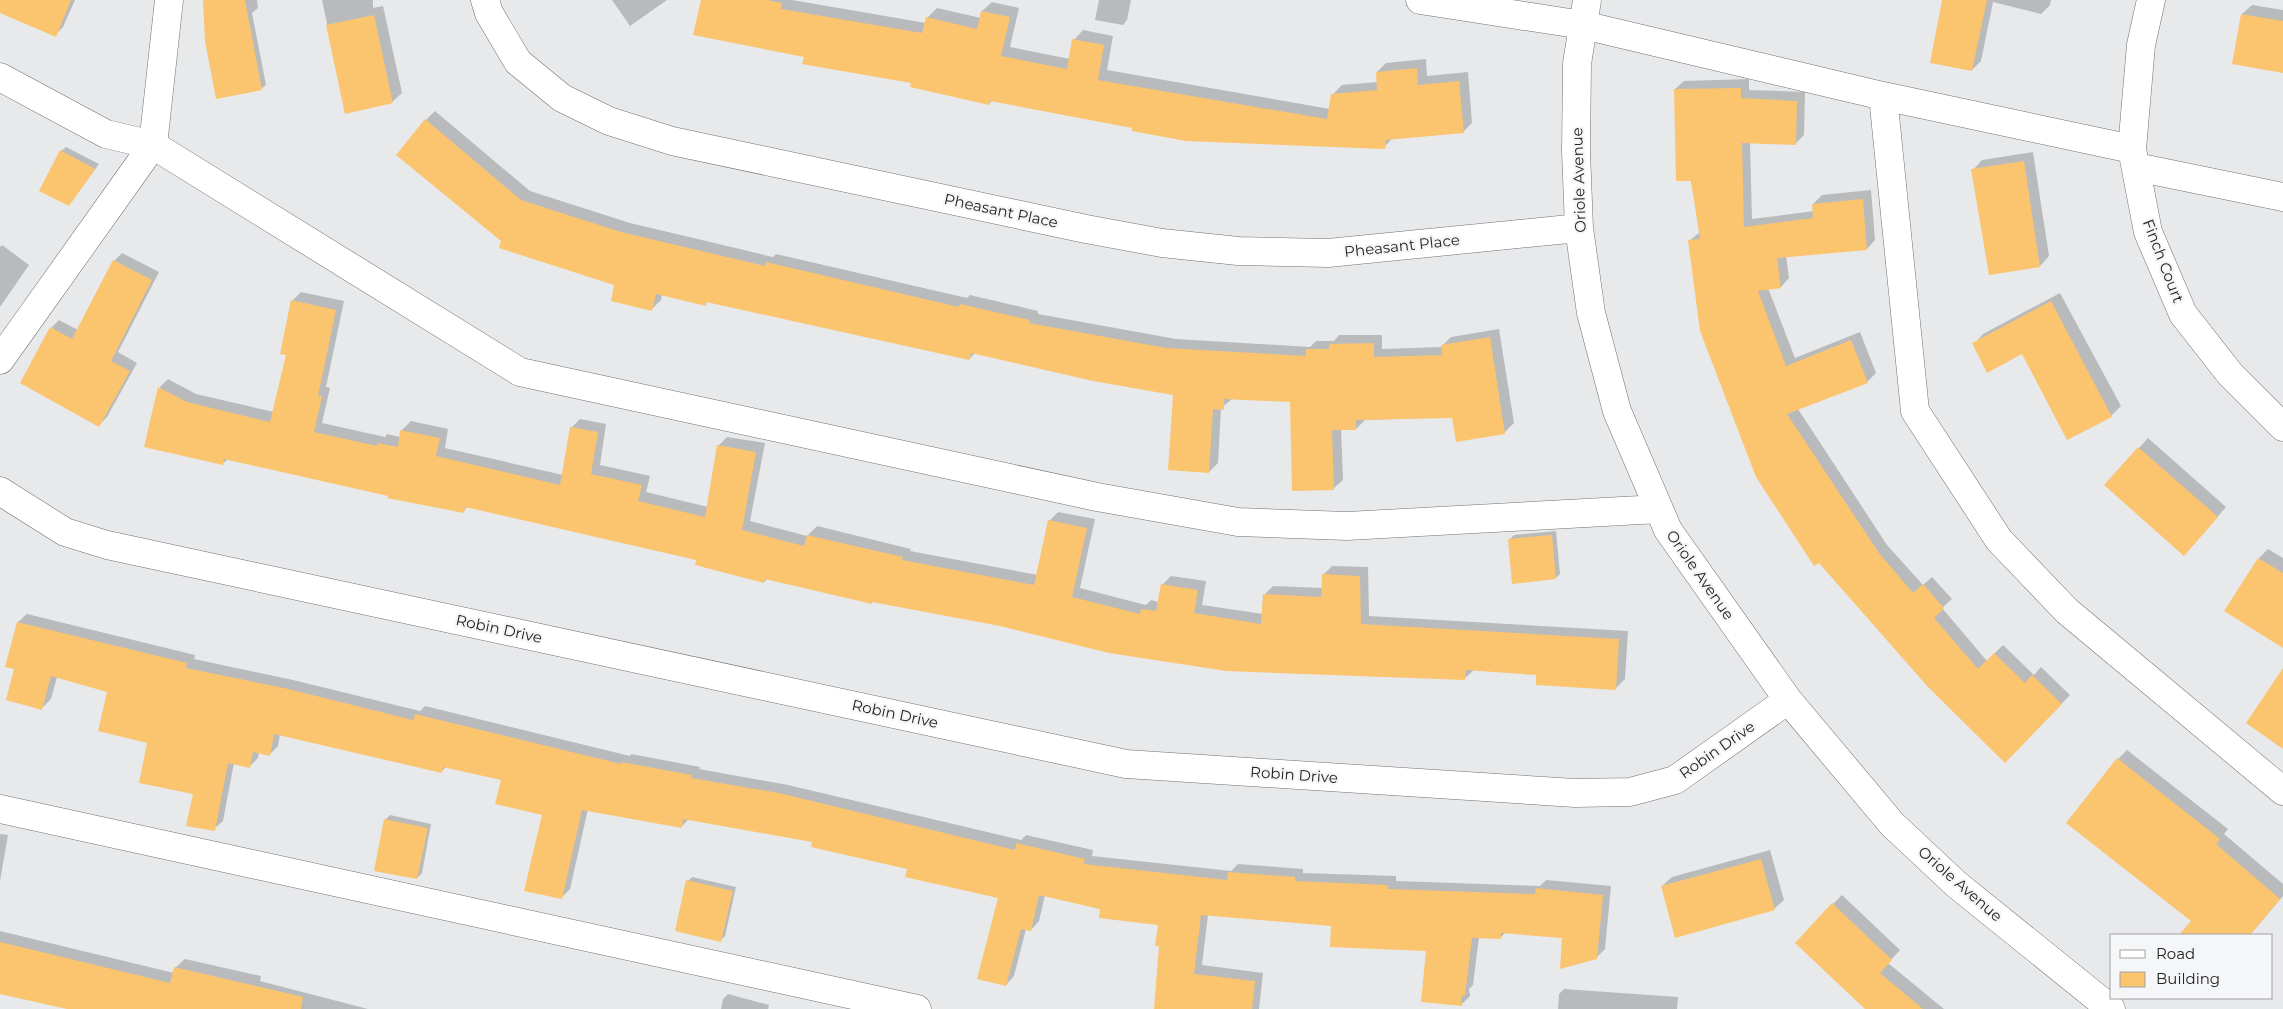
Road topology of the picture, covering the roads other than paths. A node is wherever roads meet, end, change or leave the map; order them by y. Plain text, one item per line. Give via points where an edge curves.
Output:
1 (169, 0) edge
2 (485, 0) edge
3 (1420, 0) edge
4 (2151, 0) edge
5 (1585, 13) edge
6 (0, 77) edge
7 (1883, 96) junction
8 (153, 145) junction
9 (2134, 158) junction
10 (2283, 197) edge
11 (1579, 228) junction
12 (0, 360) edge
13 (2283, 427) edge
14 (0, 491) edge
15 (1659, 509) junction
16 (1788, 700) junction
17 (2283, 791) edge
18 (0, 809) edge
19 (917, 1009) edge
20 (2111, 1009) edge

1 - 8 street
2 - 11 street, Pheasant Place via 489,13 518,62 562,98 609,121 672,141 1086,229 1238,251 1328,253
3 - 5 street
4 - 9 street, Finch Court via 2141,45
5 - 7 street
5 - 11 street, Oriole Avenue via 1577,64
6 - 8 street via 106,134
7 - 9 street
7 - 17 street via 1915,411 1999,540 2067,611
8 - 12 street
8 - 15 street via 520,372 1088,495 1238,522 1347,526
9 - 10 street
9 - 13 street, Finch Court via 2148,232 2183,314 2230,374
11 - 15 street, Oriole Avenue via 1591,313 1617,411
14 - 16 street, Robin Drive via 65,532 107,545 1126,764 1575,793 1630,792 1675,780
15 - 16 street, Oriole Avenue via 1668,530
16 - 20 street, Oriole Avenue via 1892,824 1956,884
18 - 19 street

